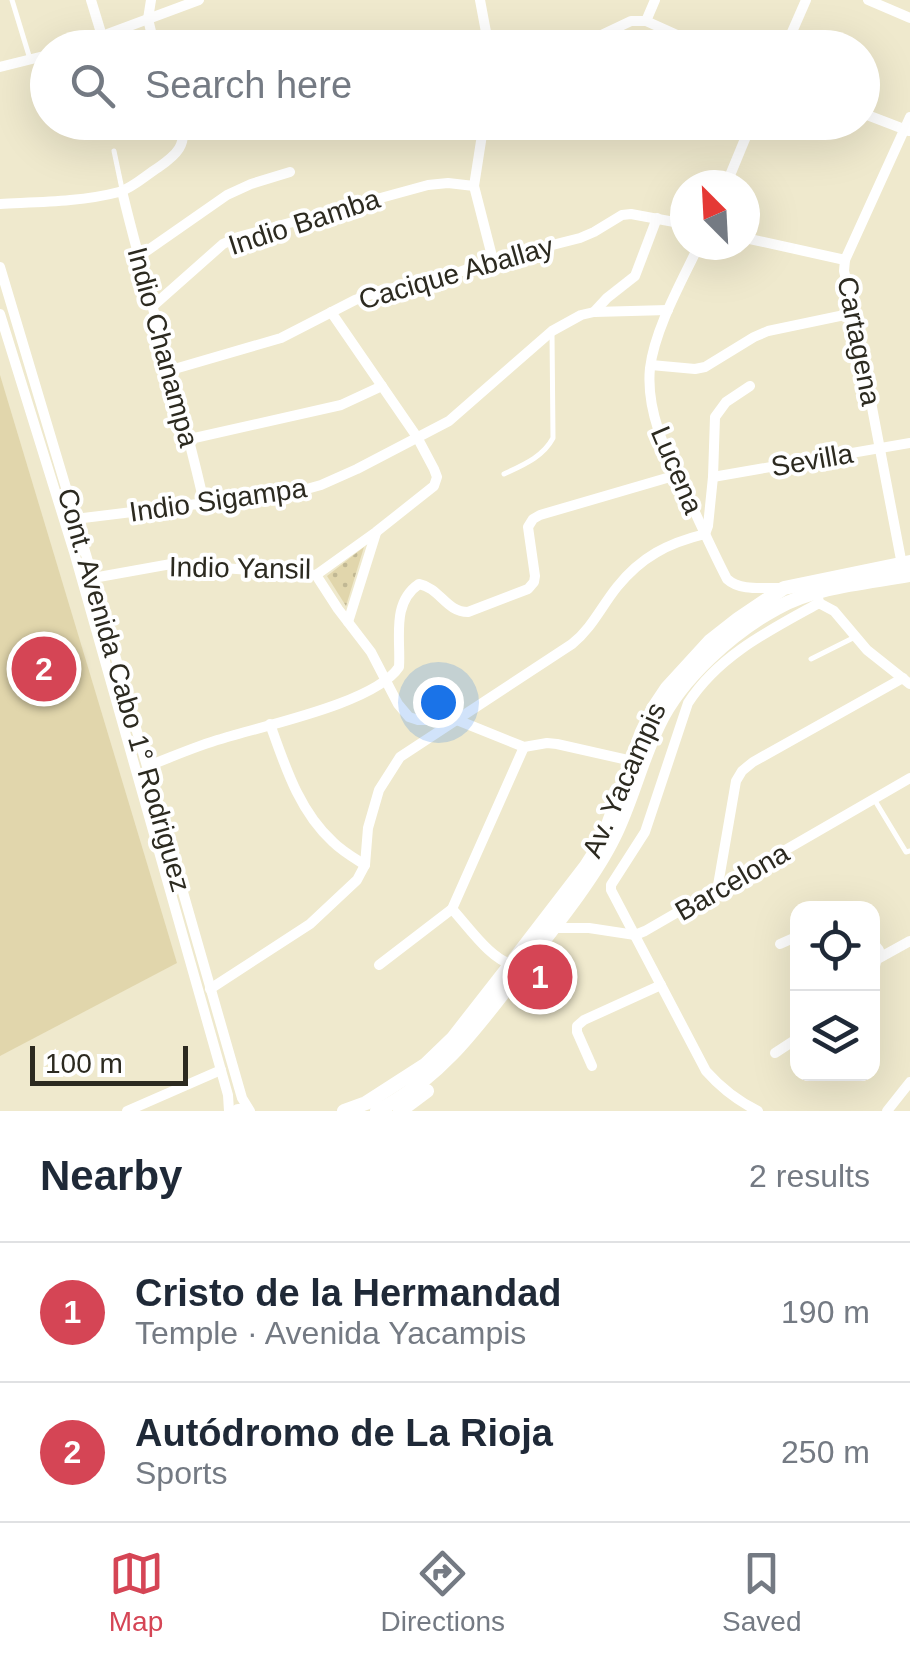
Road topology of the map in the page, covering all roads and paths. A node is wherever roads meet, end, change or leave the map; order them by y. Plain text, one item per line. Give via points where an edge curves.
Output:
1 (12, 0) edge
2 (91, 0) edge
3 (150, 0) edge
4 (198, 0) edge
5 (480, 0) edge
6 (655, 0) edge
7 (806, 0) edge
8 (868, 0) edge
9 (910, 18) edge
10 (148, 20) junction
11 (646, 21) junction
12 (100, 30) edge
13 (119, 30) edge
14 (151, 30) edge
15 (486, 30) edge
16 (612, 30) edge
17 (666, 30) edge
18 (793, 30) edge
19 (30, 59) joint
20 (0, 68) edge
21 (910, 118) edge
22 (880, 120) edge
23 (907, 130) edge
24 (183, 140) edge
25 (481, 140) edge
26 (745, 140) edge
27 (114, 151) dead end
28 (732, 170) edge
29 (290, 172) dead end
30 (474, 186) junction
31 (122, 192) junction
32 (0, 204) edge
33 (657, 218) junction
34 (670, 221) edge
35 (760, 241) edge
36 (138, 257) junction
37 (493, 260) junction
38 (692, 260) edge
39 (845, 260) junction
40 (0, 267) edge
41 (153, 306) junction
42 (668, 310) junction
43 (331, 312) junction
44 (594, 312) junction
45 (854, 313) junction
46 (0, 314) edge
47 (552, 331) junction
48 (650, 365) junction
49 (171, 370) junction
50 (382, 386) junction
51 (750, 386) dead end
52 (417, 437) junction
53 (190, 440) junction
54 (910, 443) edge
55 (880, 448) junction
56 (504, 474) dead end
57 (677, 475) junction
58 (713, 478) junction
59 (204, 503) junction
60 (76, 518) junction
61 (376, 532) junction
62 (705, 534) junction
63 (906, 569) edge
64 (316, 575) junction
65 (93, 578) junction
66 (784, 588) junction
67 (818, 598) junction
68 (348, 622) junction
69 (855, 636) junction
70 (811, 659) dead end
71 (906, 681) edge
72 (387, 682) junction
73 (457, 720) junction
74 (270, 724) junction
75 (524, 747) junction
76 (632, 762) junction
77 (148, 766) junction
78 (910, 778) edge
79 (874, 800) junction
80 (910, 851) edge
81 (365, 865) junction
82 (716, 891) junction
83 (570, 904) junction
84 (452, 909) junction
85 (547, 928) junction
86 (589, 928) junction
87 (635, 935) junction
88 (790, 940) edge
89 (910, 940) edge
90 (780, 944) dead end
91 (880, 958) edge
92 (379, 964) dead end
93 (518, 964) junction
94 (661, 985) junction
95 (210, 988) junction
96 (476, 1028) junction
97 (790, 1043) edge
98 (775, 1053) dead end
99 (592, 1066) dead end
100 (221, 1070) junction
101 (910, 1082) edge
102 (738, 1107) edge
103 (128, 1111) edge
104 (228, 1111) edge
105 (244, 1111) edge
106 (344, 1111) edge
107 (377, 1111) edge
108 (400, 1111) edge
109 (758, 1111) edge
110 (887, 1111) edge

1 - 19 lane
2 - 12 street
3 - 10 street
4 - 10 street
5 - 15 street
6 - 11 street
7 - 18 street
8 - 9 street
10 - 13 street
10 - 14 street
11 - 16 street
11 - 17 street
19 - 20 street
21 - 23 street, Cartagena
22 - 23 street
23 - 39 street, Cartagena
24 - 31 street via 175,156
25 - 30 street
26 - 28 street
27 - 31 lane
29 - 36 street, Indio Bamba via 227,195
30 - 37 street
30 - 41 street, Indio Bamba via 428,184 238,237
31 - 32 street
31 - 36 street, Indio Chanampa
33 - 34 street, Cacique Aballay
33 - 37 street, Cacique Aballay via 622,215 580,238
33 - 44 street via 635,276
35 - 39 street
36 - 41 street, Indio Chanampa
37 - 43 street, Cacique Aballay via 380,290
38 - 42 street, Lucena
39 - 45 street, Cartagena
40 - 60 street, Cont. Avenida Cabo 1° Rodriguez
41 - 49 street, Indio Chanampa
42 - 44 street, Indio Sigampa
42 - 48 street, Lucena
43 - 49 street, Cacique Aballay via 282,338
43 - 50 street
44 - 47 street, Indio Sigampa
45 - 48 street via 768,331 705,367
45 - 55 street, Cartagena
46 - 100 street, Cont. Avenida Cabo 1° Rodriguez
47 - 52 street, Indio Sigampa via 466,408
47 - 56 lane via 553,438 532,460
48 - 57 street, Lucena via 654,418
49 - 53 street, Indio Chanampa
50 - 52 street
50 - 53 street via 340,405
51 - 58 street via 715,417
52 - 59 street, Indio Sigampa via 322,485
52 - 61 street, Indio Yansil via 437,477 434,486
53 - 59 street, Indio Chanampa
54 - 55 street, Sevilla
55 - 58 street, Sevilla
55 - 63 street, Cartagena
57 - 62 street, Lucena
57 - 72 street via 533,519 528,527 535,576 528,590 468,612 452,609 429,586 410,590 397,630 400,667
58 - 62 street
59 - 60 street, Indio Sigampa
60 - 65 street, Cont. Avenida Cabo 1° Rodriguez
61 - 64 street, Indio Yansil
61 - 68 street
62 - 66 street, Lucena via 734,586
62 - 73 street via 662,548 627,576 572,644
63 - 66 street, Av. Yacampis
63 - 67 street
64 - 65 street, Indio Yansil via 172,564
64 - 68 street
65 - 77 street, Cont. Avenida Cabo 1° Rodriguez
66 - 76 street, Av. Yacampis via 710,641 666,688
67 - 69 street
67 - 83 street via 786,604 754,623 679,692 658,726 616,835
67 - 87 street via 733,654 688,703 645,832 611,885
68 - 72 street
69 - 70 lane
69 - 71 street
71 - 82 street via 742,770
72 - 73 street via 409,717
72 - 74 street via 363,696
73 - 75 street
73 - 81 street via 400,757 388,773 368,828
74 - 77 street
74 - 81 street via 308,811 333,843
75 - 76 street via 557,744
75 - 84 street
76 - 85 street, Av. Yacampis via 602,841
77 - 95 street, Cont. Avenida Cabo 1° Rodriguez
78 - 79 street, Barcelona
79 - 80 lane
79 - 82 street, Barcelona
81 - 95 street via 310,924
82 - 87 street, Barcelona
83 - 85 street
83 - 86 street
84 - 92 street
84 - 93 street via 498,960
85 - 86 street
85 - 93 street, Av. Yacampis
86 - 87 street
87 - 94 street
88 - 90 street
89 - 91 street
93 - 96 street
93 - 106 street, Av. Yacampis via 424,1066
94 - 99 street via 577,1026
94 - 102 street via 706,1071
95 - 105 street, Cont. Avenida Cabo 1° Rodriguez
96 - 107 street via 419,1086
96 - 108 street via 464,1055
97 - 98 street
100 - 103 street
100 - 104 street, Cont. Avenida Cabo 1° Rodriguez
101 - 110 street
102 - 109 street

